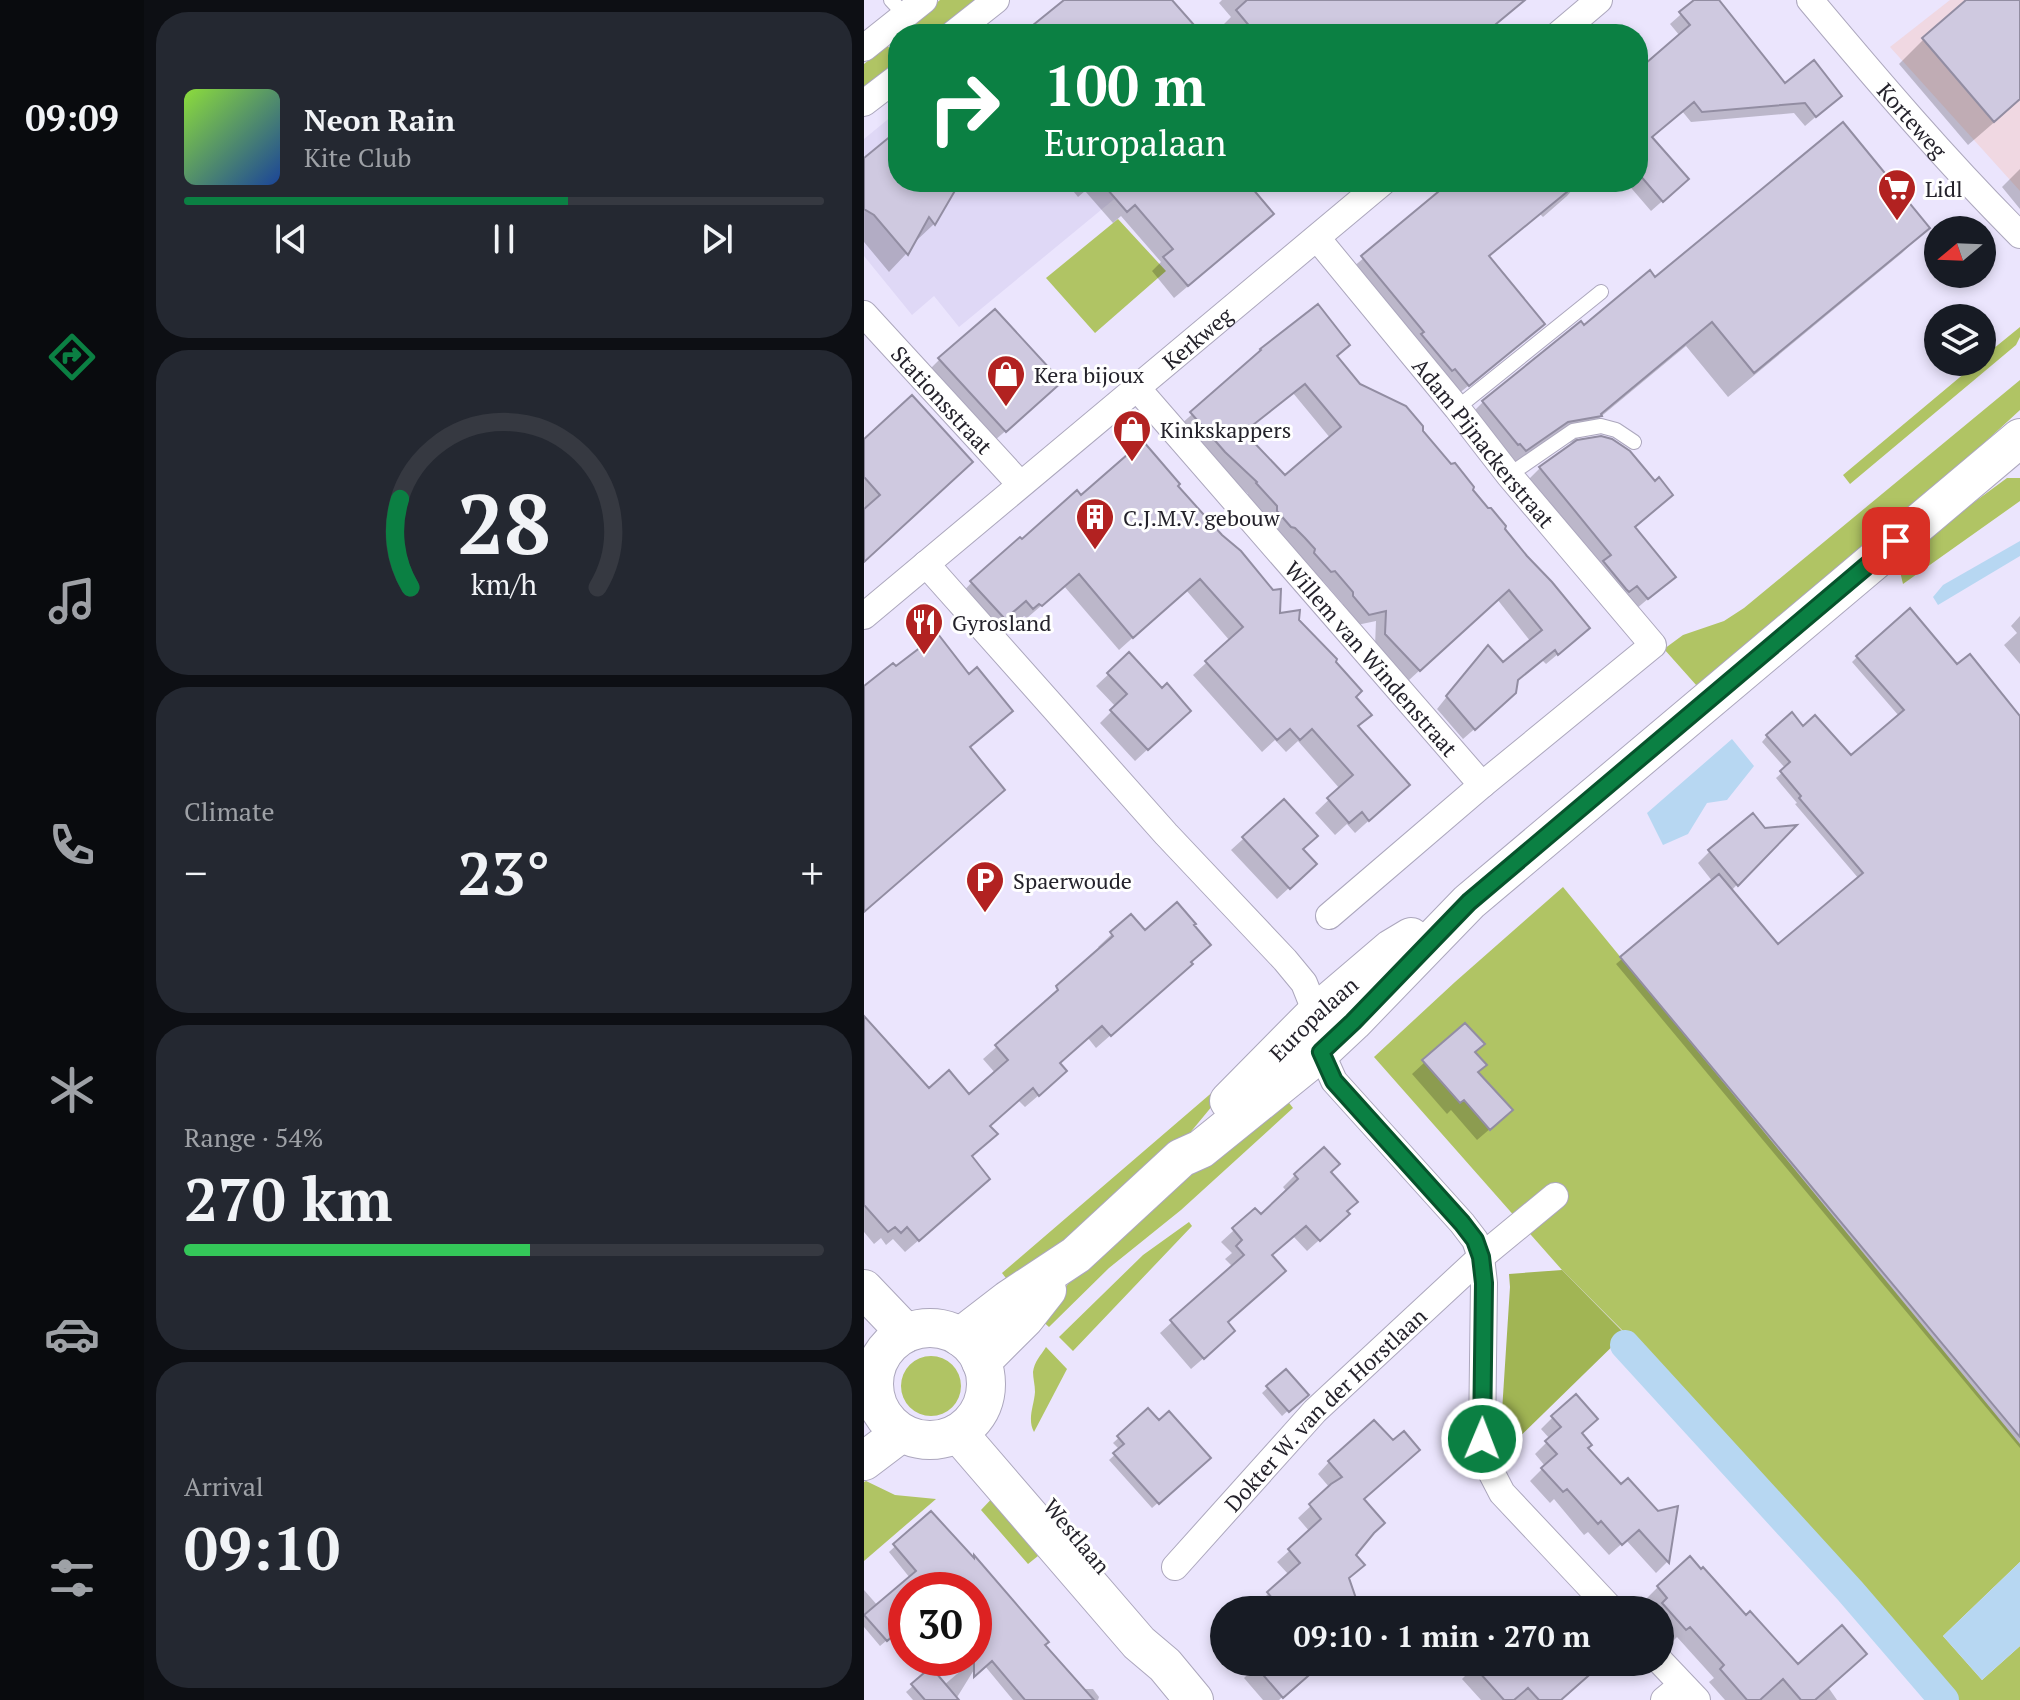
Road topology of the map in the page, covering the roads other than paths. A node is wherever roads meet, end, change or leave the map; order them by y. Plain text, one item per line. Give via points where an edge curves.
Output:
1 (996, 0) edge
2 (1599, 0) edge
3 (1810, 0) edge
4 (907, 5) edge
5 (966, 24) edge
6 (1571, 24) edge
7 (864, 48) edge
8 (888, 85) edge
9 (864, 103) edge
10 (1371, 192) edge
11 (2020, 235) edge
12 (1317, 238) junction
13 (1601, 292) dead end
14 (864, 314) edge
15 (1137, 388) junction
16 (1457, 408) junction
17 (2019, 437) edge
18 (1634, 442) dead end
19 (1509, 475) junction
20 (1020, 484) junction
21 (926, 564) junction
22 (864, 616) edge
23 (1482, 785) junction
24 (1329, 916) dead end
25 (1318, 1031) junction
26 (1555, 1196) dead end
27 (1481, 1257) junction
28 (864, 1289) edge
29 (883, 1343) edge
30 (971, 1349) junction
31 (881, 1422) edge
32 (967, 1425) junction
33 (864, 1461) edge
34 (1175, 1567) dead end
35 (1599, 1596) edge
36 (1669, 1676) edge
37 (1681, 1695) edge
38 (1194, 1700) edge

1 - 5 street
2 - 6 street
3 - 11 street, Korteweg
4 - 7 street
8 - 9 street
10 - 12 street, Kerkweg
12 - 15 street, Kerkweg
12 - 16 street, Adam Pijnackerstraat
13 - 16 lane
14 - 20 street, Stationsstraat
15 - 20 street, Kerkweg
15 - 23 street, Willem van Windenstraat
16 - 19 street, Adam Pijnackerstraat
17 - 25 main road, Europalaan via 1469,902 1353,1022
18 - 19 lane via 1601,426 1573,431
19 - 23 street, Adam Pijnackerstraat via 1653,645
20 - 21 street, Kerkweg
21 - 22 street, Kerkweg
21 - 25 street via 1285,960 1304,983
23 - 24 street
25 - 27 street via 1334,1081 1462,1223
25 - 30 main road, Europalaan via 1201,1149 1181,1158 1076,1255 1025,1318
26 - 27 street, Dokter W. van der Horstlaan
27 - 34 street, Dokter W. van der Horstlaan via 1315,1411
27 - 35 street via 1482,1439 1488,1466 1502,1493
28 - 29 main road
29 - 30 main road via 933,1328
29 - 31 main road via 874,1383
30 - 32 main road via 986,1385 984,1401
31 - 32 main road via 929,1441 949,1438
31 - 33 main road
32 - 38 main road, Westlaan via 1139,1643
36 - 37 street

